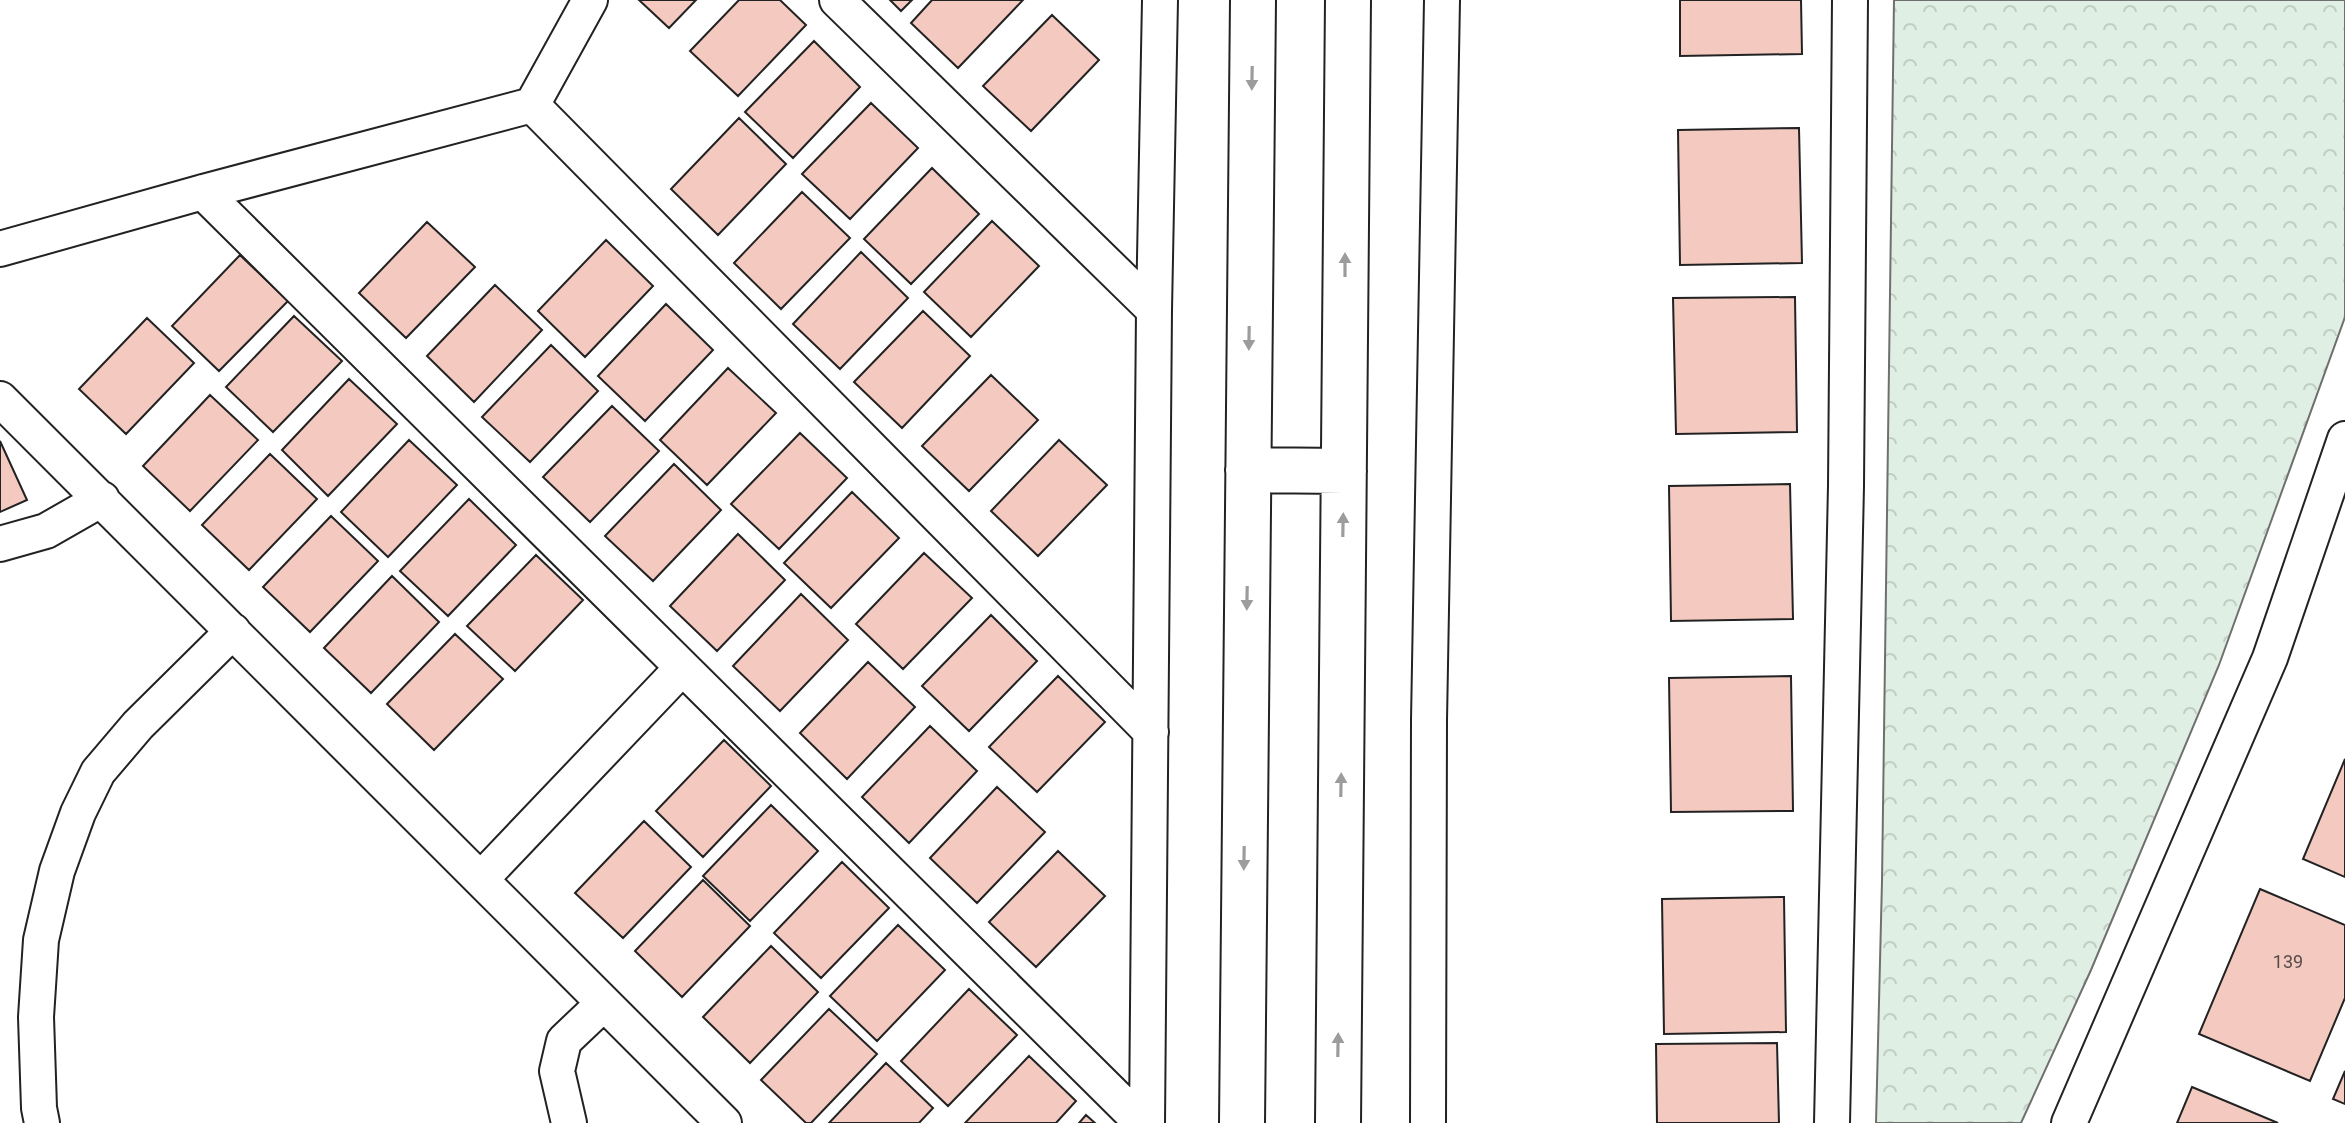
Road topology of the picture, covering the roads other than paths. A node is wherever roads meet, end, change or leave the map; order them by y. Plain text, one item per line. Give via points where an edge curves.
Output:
1 (590, 0) edge
2 (837, 0) edge
3 (1160, 0) edge
4 (1253, 0) edge
5 (1348, 0) edge
6 (1442, 0) edge
7 (1850, 0) edge
8 (532, 105) junction
9 (203, 192) junction
10 (0, 249) edge
11 (1154, 310) junction
12 (0, 399) edge
13 (2345, 439) edge
14 (1248, 470) junction
15 (1344, 471) junction
16 (102, 499) junction
17 (0, 544) edge
18 (233, 631) junction
19 (682, 668) junction
20 (1151, 732) junction
21 (481, 879) junction
22 (604, 1003) junction
23 (42, 1123) edge
24 (569, 1123) edge
25 (724, 1123) edge
26 (1144, 1123) edge
27 (1242, 1123) edge
28 (1338, 1123) edge
29 (1428, 1123) edge
30 (1832, 1123) edge
31 (2069, 1123) edge

1 - 8 street
2 - 11 street
3 - 11 street
4 -> 14 street
15 -> 5 street
6 - 29 street via 1429,720
7 - 30 street
8 - 9 street
8 - 20 street
9 - 10 street
9 - 19 street
11 - 20 street
12 - 16 street
13 - 31 street via 2270,658
14 - 15 street
14 -> 27 street
28 -> 15 street
16 - 17 street via 46,531
16 - 18 street
18 - 21 street
18 - 23 street via 138,725 98,772 78,813 41,940 36,1017
19 - 21 street
19 - 26 street
20 - 26 street
21 - 22 street
22 - 24 street via 564,1041 557,1071
22 - 25 street

